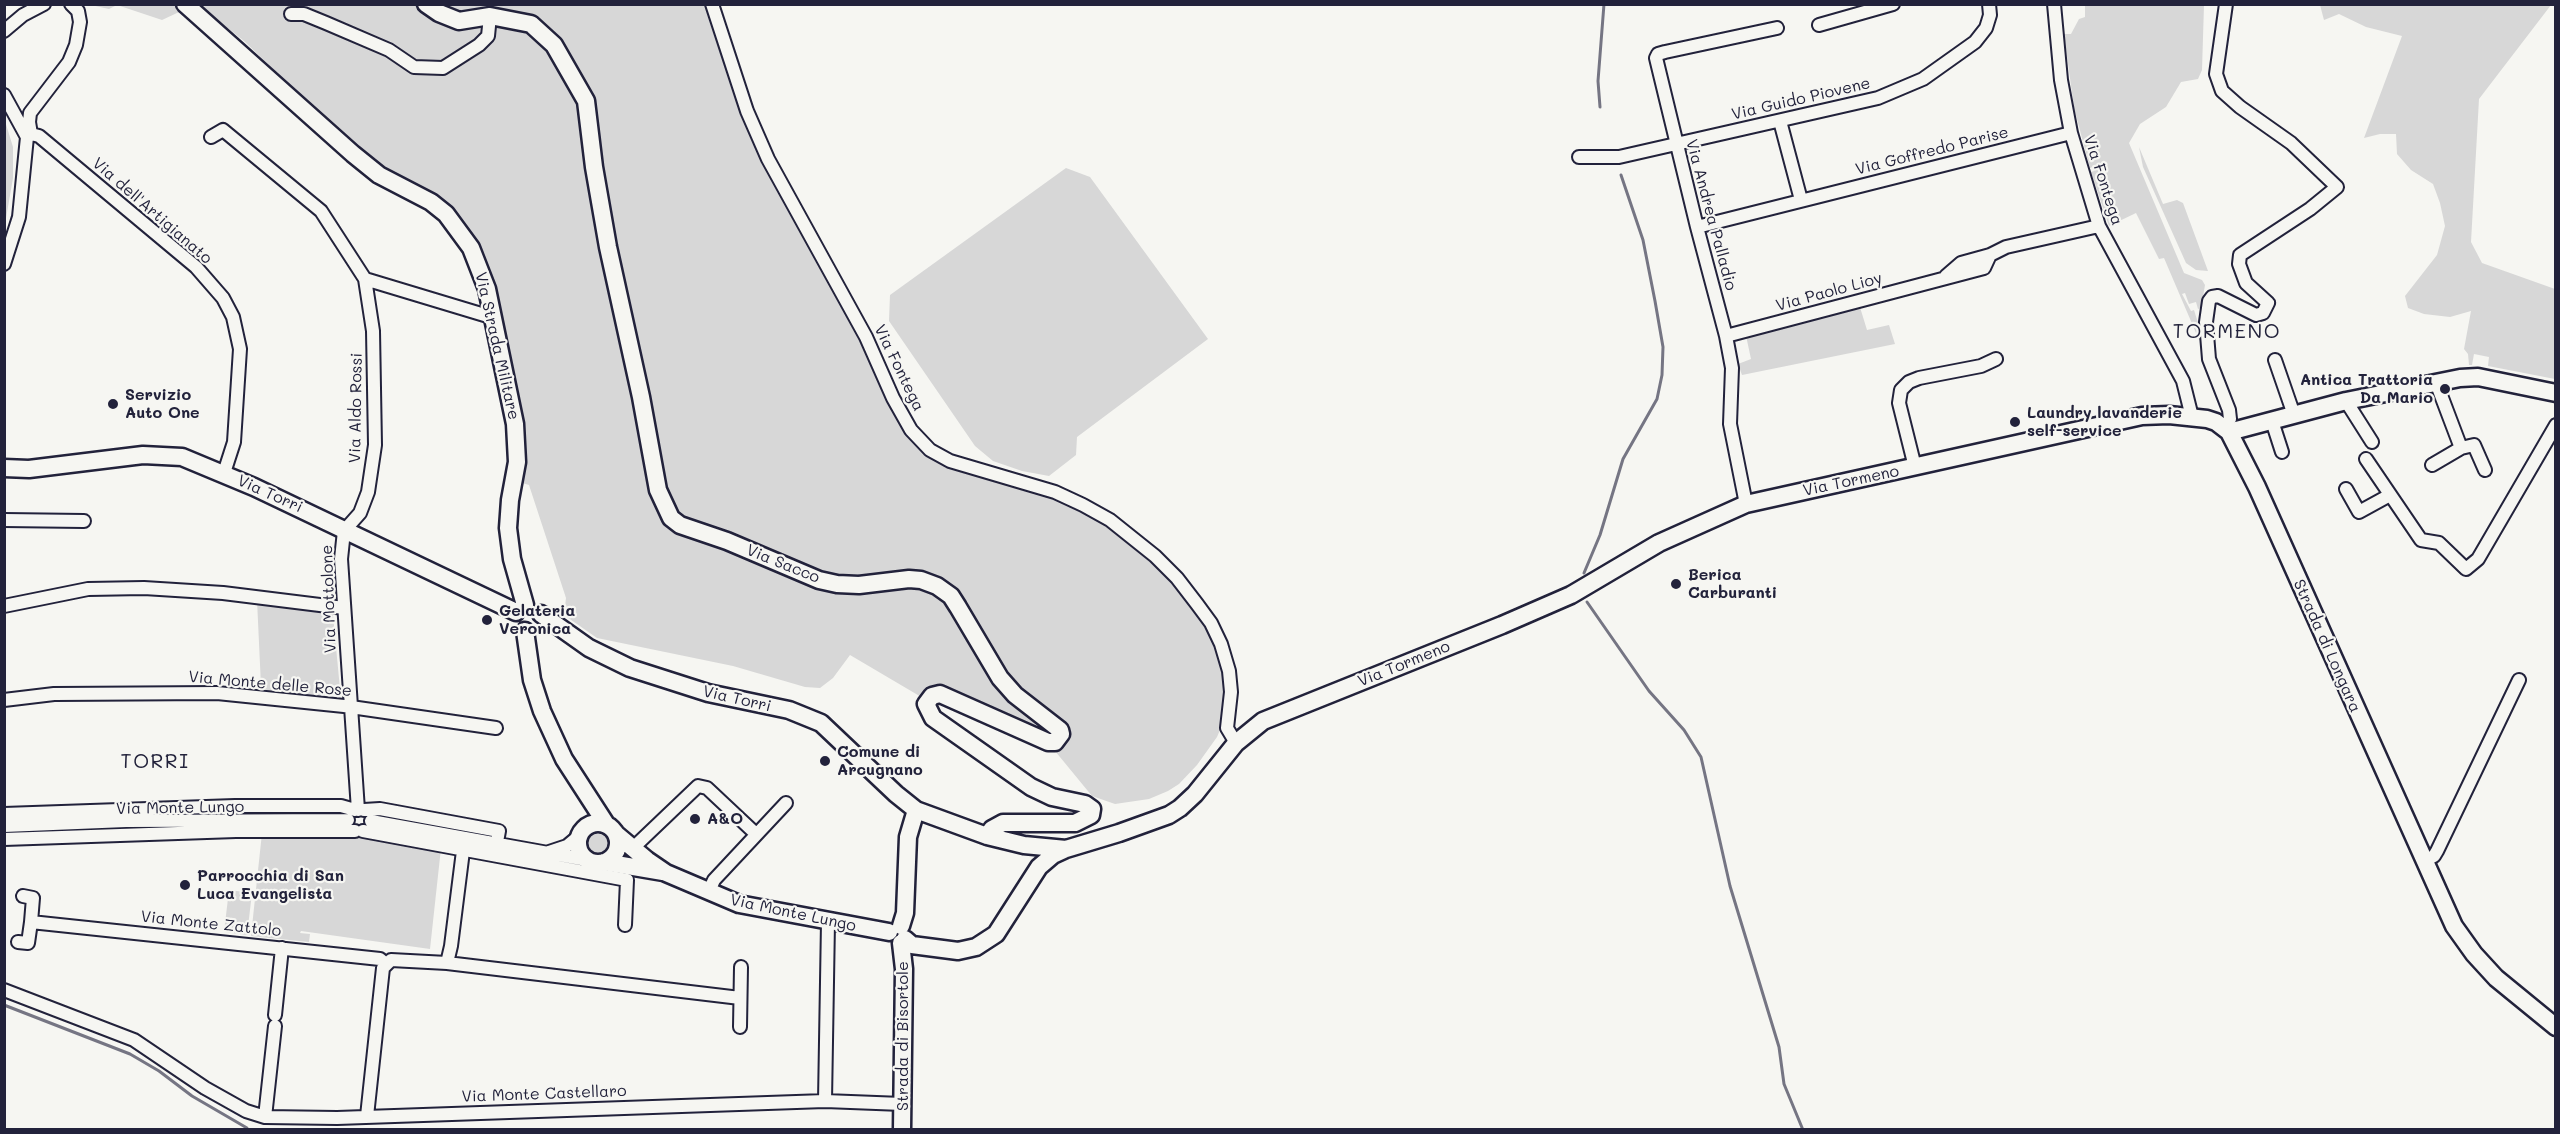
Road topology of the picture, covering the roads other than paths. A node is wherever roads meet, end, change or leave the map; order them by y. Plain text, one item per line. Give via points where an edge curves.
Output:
1 (44, 4) edge
2 (71, 4) edge
3 (185, 4) edge
4 (426, 4) edge
5 (712, 4) edge
6 (1893, 4) edge
7 (1989, 4) edge
8 (2054, 4) edge
9 (2226, 4) edge
10 (291, 14) dead end
11 (490, 16) junction
12 (1819, 25) dead end
13 (1777, 28) dead end
14 (4, 31) edge
15 (4, 95) edge
16 (1780, 121) junction
17 (2071, 134) junction
18 (29, 136) junction
19 (211, 137) dead end
20 (1676, 145) junction
21 (1580, 157) dead end
22 (1801, 200) junction
23 (2099, 226) junction
24 (1697, 227) junction
25 (4, 264) edge
26 (365, 279) junction
27 (491, 317) junction
28 (1726, 336) junction
29 (1996, 359) dead end
30 (2275, 360) dead end
31 (2436, 382) junction
32 (2556, 393) edge
33 (2346, 401) junction
34 (2294, 415) junction
35 (2192, 417) junction
36 (2272, 422) junction
37 (2556, 425) edge
38 (2227, 430) junction
39 (2372, 442) dead end
40 (2461, 448) junction
41 (2282, 452) dead end
42 (2366, 459) dead end
43 (2432, 465) dead end
44 (1915, 467) junction
45 (4, 468) edge
46 (2485, 470) dead end
47 (224, 473) junction
48 (2346, 489) dead end
49 (2390, 495) junction
50 (1746, 504) junction
51 (4, 520) edge
52 (84, 521) dead end
53 (344, 531) junction
54 (4, 606) edge
55 (344, 608) junction
56 (520, 608) junction
57 (541, 614) junction
58 (525, 631) junction
59 (2519, 680) dead end
60 (4, 700) edge
61 (350, 707) junction
62 (496, 728) dead end
63 (1236, 743) junction
64 (586, 794) junction
65 (786, 803) dead end
66 (916, 810) junction
67 (4, 814) edge
68 (359, 819) junction
69 (4, 826) edge
70 (611, 829) junction
71 (580, 833) junction
72 (756, 834) junction
73 (987, 836) junction
74 (465, 837) junction
75 (498, 837) junction
76 (4, 839) edge
77 (1038, 847) junction
78 (633, 848) junction
79 (1066, 849) junction
80 (463, 851) junction
81 (547, 852) junction
82 (596, 861) junction
83 (2424, 861) junction
84 (1039, 867) junction
85 (666, 873) junction
86 (709, 891) junction
87 (23, 896) dead end
88 (31, 922) junction
89 (828, 922) junction
90 (625, 925) dead end
91 (899, 935) junction
92 (18, 942) dead end
93 (282, 948) junction
94 (447, 963) junction
95 (386, 964) junction
96 (741, 967) dead end
97 (4, 990) edge
98 (740, 998) junction
99 (740, 1027) dead end
100 (2556, 1027) edge
101 (825, 1101) junction
102 (903, 1104) junction
103 (367, 1116) junction
104 (265, 1117) junction
105 (902, 1130) edge

1 - 14 street
2 - 18 street via 80,21 76,45 69,62 30,112
3 - 27 main road, Via Strada Militare via 379,175 446,214 481,268
4 - 11 main road, Via Sacco via 459,21
5 - 63 street, Via Fontega via 747,111 768,159 866,337 911,430 930,450 950,461 1055,492 1083,505 1124,531 1162,563 1204,613 1221,644 1231,692 1227,728
6 - 12 street
7 - 16 street, Via Guido Piovene via 1982,36 1923,79 1878,98
8 - 17 street, Via Fontega
9 - 38 street via 2216,74 2222,91 2292,143 2337,187 2240,255 2246,283 2268,303 2263,313 2256,315 2218,296 2209,301 2206,322 2210,359 2229,410
10 - 11 street via 304,14 389,50 414,67 443,68 488,36
11 - 73 main road, Via Sacco via 531,24 554,45 586,102 608,246 658,490 671,518 819,580 859,585 909,579 937,586 951,596 1000,678 1015,695 1060,730 1055,742 1048,741 940,694 932,696 926,704 933,718 1031,787 1092,809 1090,815 1075,823 1003,823
13 - 20 street, Via Andrea Palladio via 1658,54 1658,72
15 - 18 street
16 - 20 street, Via Guido Piovene
16 - 22 street
17 - 22 street, Via Goffredo Parise
17 - 23 street, Via Fontega
18 - 25 street via 19,217
18 - 47 street, Via dell'Artigianato via 39,136 196,267 223,298 233,316 240,349 234,442
19 - 26 street, Via Aldo Rossi via 224,130 321,211
20 - 21 street, Via Guido Piovene via 1619,157
20 - 24 street, Via Andrea Palladio
22 - 24 street, Via Goffredo Parise
23 - 28 street, Via Paolo Lioy via 2006,247 1961,263 1941,280
23 - 35 street, Via Fontega via 2183,381
24 - 28 street, Via Andrea Palladio
26 - 27 street
26 - 53 street, Via Aldo Rossi via 373,331 375,445 368,492 360,513
27 - 56 main road, Via Strada Militare via 518,444 508,528
28 - 50 street, Via Andrea Palladio via 1732,382 1730,424
29 - 44 street, Via Tormeno via 1981,366 1919,378 1901,390 1899,403
30 - 34 street
31 - 32 main road via 2478,377
31 - 33 main road
31 - 40 street
33 - 34 main road
33 - 39 street
34 - 36 main road
35 - 38 main road, Via Tormeno via 2212,421
35 - 44 main road, Via Tormeno via 2142,416
36 - 38 main road
36 - 41 street
37 - 49 street via 2478,559 2466,569 2439,543 2421,540
38 - 83 main road, Strada di Longara via 2257,487
40 - 43 street
40 - 46 street via 2474,445
42 - 49 street
44 - 50 main road, Via Tormeno
45 - 47 main road, Via Torri via 29,469 164,454
47 - 53 main road, Via Torri
48 - 49 street via 2359,512
50 - 63 main road, Via Tormeno via 1659,543 1571,595 1281,712
51 - 52 street
53 - 55 street, Via Mottolone
53 - 56 main road, Via Torri
54 - 55 street via 88,589 144,588
55 - 61 street, Via Mottolone
56 - 57 main road via 532,605
56 - 58 main road via 516,624
57 - 58 main road via 537,628
57 - 66 main road, Via Torri via 589,648 630,668 708,693 789,710 821,723
58 - 64 main road via 531,680 542,711 564,759
59 - 83 street via 2437,851
60 - 61 street, Via Monte delle Rose via 54,694 217,693
61 - 62 street, Via Monte delle Rose
61 - 68 street, Via Mottolone
63 - 79 main road, Via Tormeno via 1195,794 1169,815
64 - 70 main road
64 - 71 main road via 587,815
65 - 72 street
66 - 73 main road, Via Tormeno
66 - 91 main road, Strada di Bisortole via 908,837 905,913
67 - 68 street, Via Monte Lungo via 341,806
68 - 69 street, Via Monte Lungo
68 - 74 street, Via Monte Lungo
68 - 75 street, Via Monte Lungo via 380,809
68 - 76 street, Via Monte Lungo via 236,831
68 - 80 street, Via Monte Lungo
70 - 71 main road via 596,823
70 - 78 main road
70 - 82 main road via 617,849 612,857
71 - 81 street via 562,849
71 - 82 main road via 579,850
72 - 78 street via 707,788 698,786
72 - 86 street via 714,880
73 - 77 main road, Via Tormeno
74 - 75 street, Via Monte Lungo
74 - 80 street
75 - 81 street, Via Monte Lungo
77 - 79 main road, Via Tormeno
77 - 84 main road
78 - 85 main road
79 - 84 main road
80 - 90 street, Via Monte Lungo via 627,880
80 - 94 street
81 - 82 street, Via Monte Lungo
82 - 85 main road
83 - 100 main road, Strada di Longara via 2454,926 2474,954 2496,978
84 - 91 main road, Via Monte Lungo via 996,934 976,947 958,951 912,945
85 - 86 main road, Via Monte Lungo
86 - 89 main road, Via Monte Lungo via 739,904
87 - 88 street via 33,898
88 - 92 street via 28,943
88 - 93 street, Via Monte Zattolo
89 - 91 main road, Via Monte Lungo
89 - 101 street
91 - 102 main road, Strada di Bisortole via 904,969
93 - 95 street, Via Monte Zattolo via 380,959
93 - 104 street
94 - 95 street, Via Monte Zattolo via 392,960
94 - 98 street, Via Monte Zattolo
95 - 103 street
96 - 98 street
97 - 104 street, Via Monte Castellaro via 134,1040 205,1088
98 - 99 street
101 - 102 street, Via Monte Castellaro
101 - 103 street, Via Monte Castellaro
102 - 105 main road, Strada di Bisortole
103 - 104 street, Via Monte Castellaro

